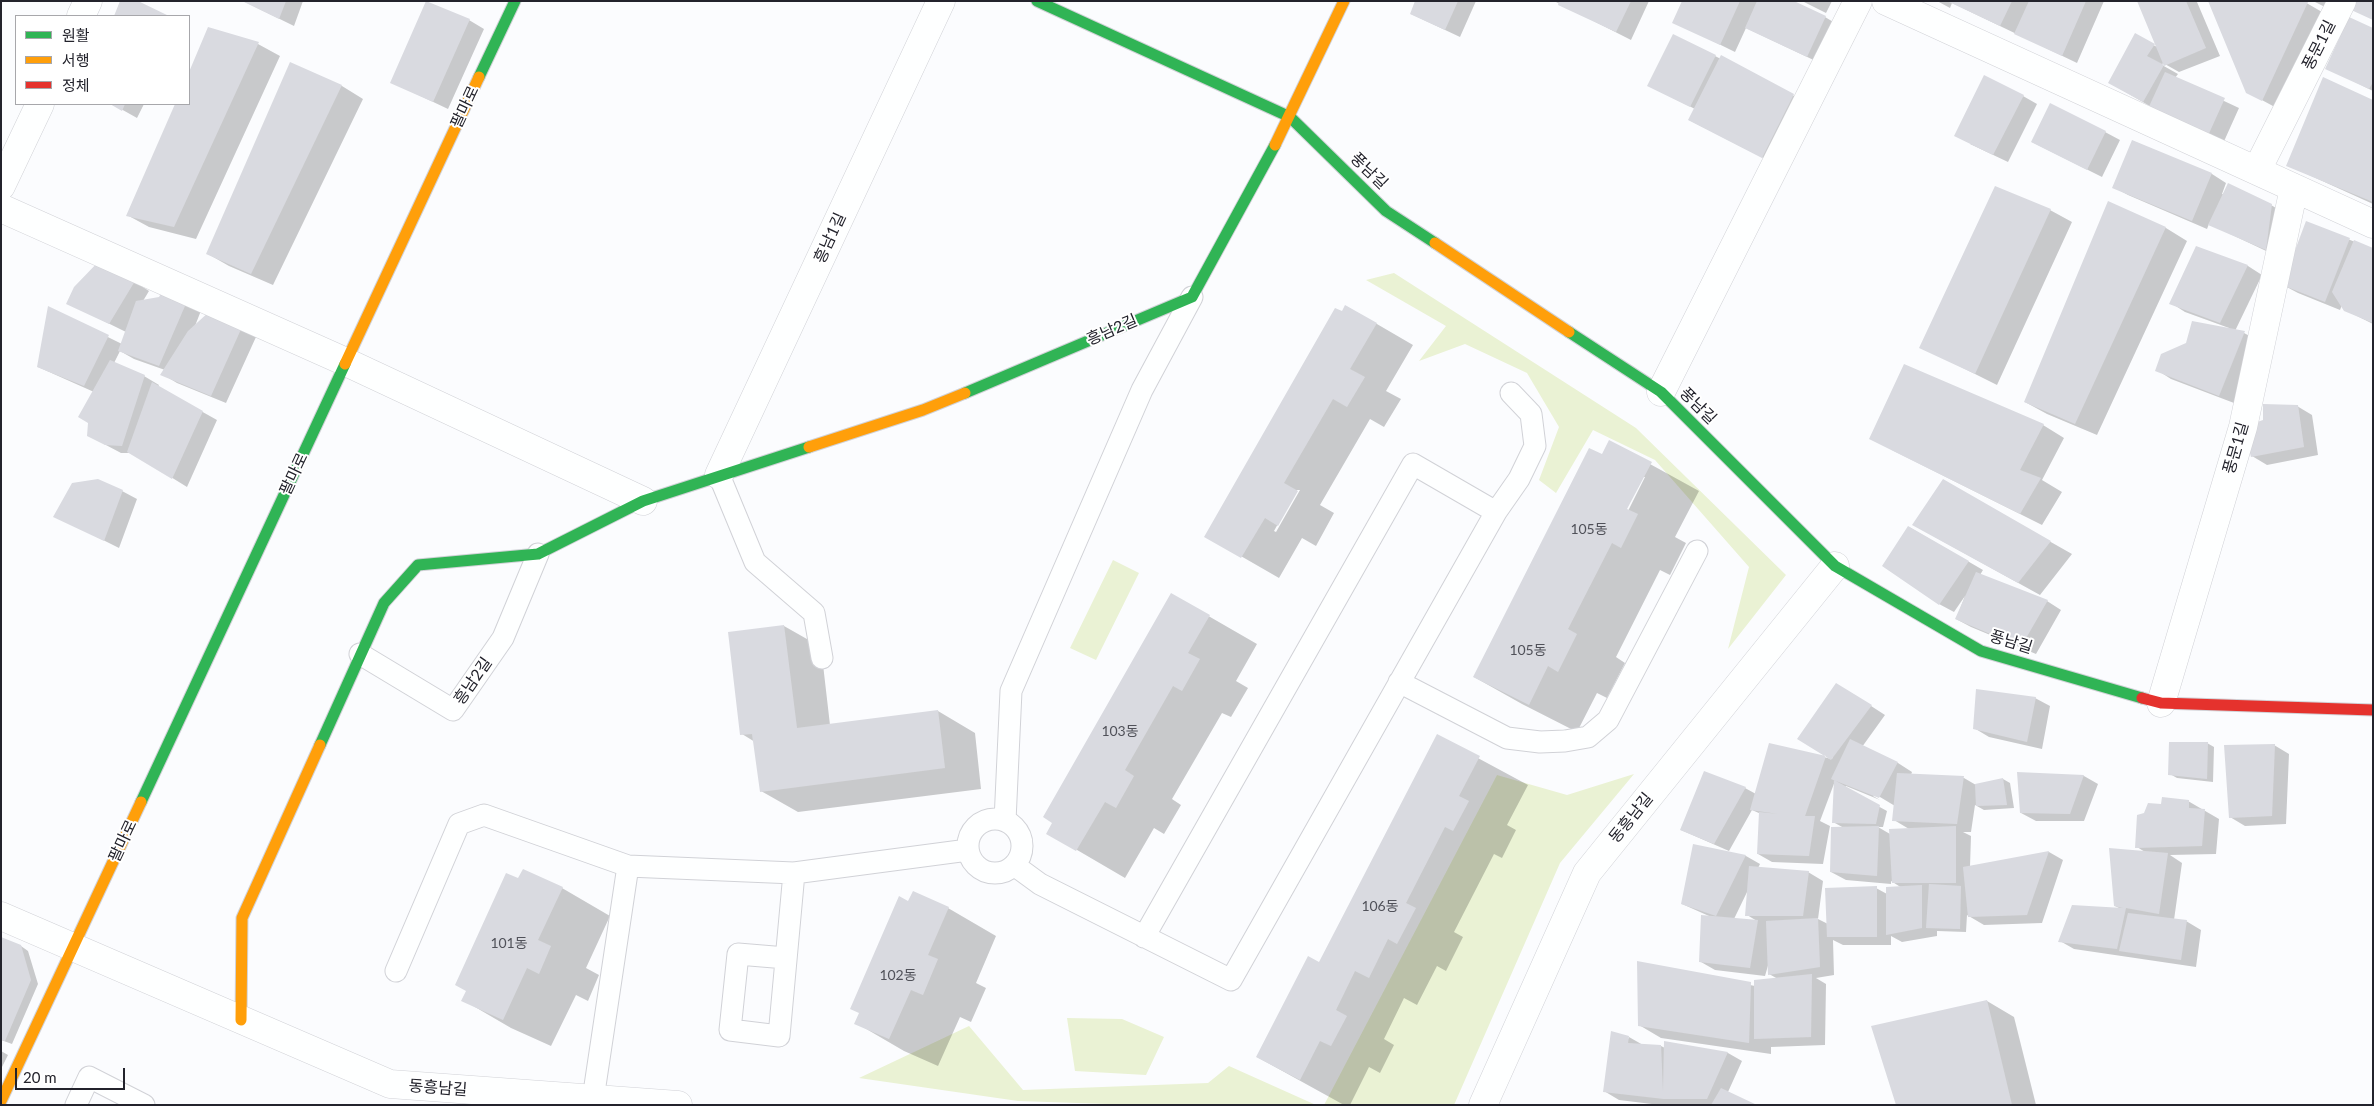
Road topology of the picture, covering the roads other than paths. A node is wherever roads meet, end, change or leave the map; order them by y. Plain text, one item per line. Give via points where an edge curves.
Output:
1 (88, 1) edge
2 (514, 1) edge
3 (942, 1) edge
4 (1037, 1) edge
5 (1344, 1) edge
6 (1858, 1) edge
7 (1886, 1) edge
8 (2342, 1) edge
9 (81, 15) edge
10 (40, 105) edge
11 (1290, 117) junction
12 (2257, 170) junction
13 (1, 186) edge
14 (2294, 188) junction
15 (1, 208) edge
16 (2373, 224) edge
17 (1192, 297) junction
18 (346, 362) junction
19 (1661, 392) junction
20 (1511, 393) dead end
21 (719, 475) junction
22 (643, 501) junction
23 (1496, 512) junction
24 (1697, 550) dead end
25 (538, 554) junction
26 (1835, 566) junction
27 (360, 654) junction
28 (822, 658) dead end
29 (1399, 682) junction
30 (2162, 703) junction
31 (2373, 710) edge
32 (1005, 821) junction
33 (968, 850) junction
34 (1014, 865) junction
35 (628, 866) junction
36 (794, 873) junction
37 (1, 916) edge
38 (1144, 937) junction
39 (73, 947) junction
40 (786, 958) dead end
41 (396, 971) dead end
42 (241, 1020) junction
43 (593, 1099) junction
44 (1, 1101) edge
45 (76, 1105) edge
46 (144, 1105) edge
47 (678, 1105) edge
48 (1483, 1105) edge

1 - 9 street
2 - 18 street, 팔마로
3 - 21 street, 흥남1길
4 - 11 street, 풍남길
5 - 11 street
6 - 19 street
7 - 12 street
8 - 12 street, 풍문1길
10 - 13 street
11 - 17 street
11 - 19 street, 풍남길 via 1386,211
12 - 14 street
14 - 16 street
14 - 30 street, 풍문1길 via 2243,427
15 - 18 street
17 - 21 street, 흥남2길 via 923,410
17 - 32 lane via 1142,390 1011,691
18 - 22 street
18 - 39 street, 팔마로
19 - 26 street, 풍남길
20 - 23 lane via 1531,414 1534,446 1520,478
21 - 22 street, 흥남2길
21 - 28 lane via 756,562 814,612
22 - 25 street, 흥남2길
23 - 29 lane
23 - 38 lane via 1414,464
24 - 29 lane via 1608,720 1588,737 1540,742 1507,738
25 - 27 street, 흥남2길 via 418,565 384,603
25 - 27 lane, 흥남2길 via 503,638 452,710
26 - 30 street, 풍남길 via 1981,651
26 - 48 street, 동흥남길 via 1587,873
27 - 42 street, 흥남2길 via 242,918
29 - 38 lane via 1232,980
30 - 31 street, 풍남길
32 - 33 lane via 996,818 980,823 969,836
32 - 34 lane via 1018,832 1021,840 1022,849
33 - 34 lane via 973,862 988,872 997,873
33 - 36 lane
34 - 38 lane via 1040,884
35 - 36 lane
35 - 41 lane via 484,815 459,824
35 - 43 lane
36 - 40 lane
37 - 39 street
39 - 42 street, 동흥남길
39 - 44 street, 팔마로
42 - 43 street, 동흥남길 via 390,1084
43 - 47 street, 동흥남길
45 - 46 lane via 89,1077

